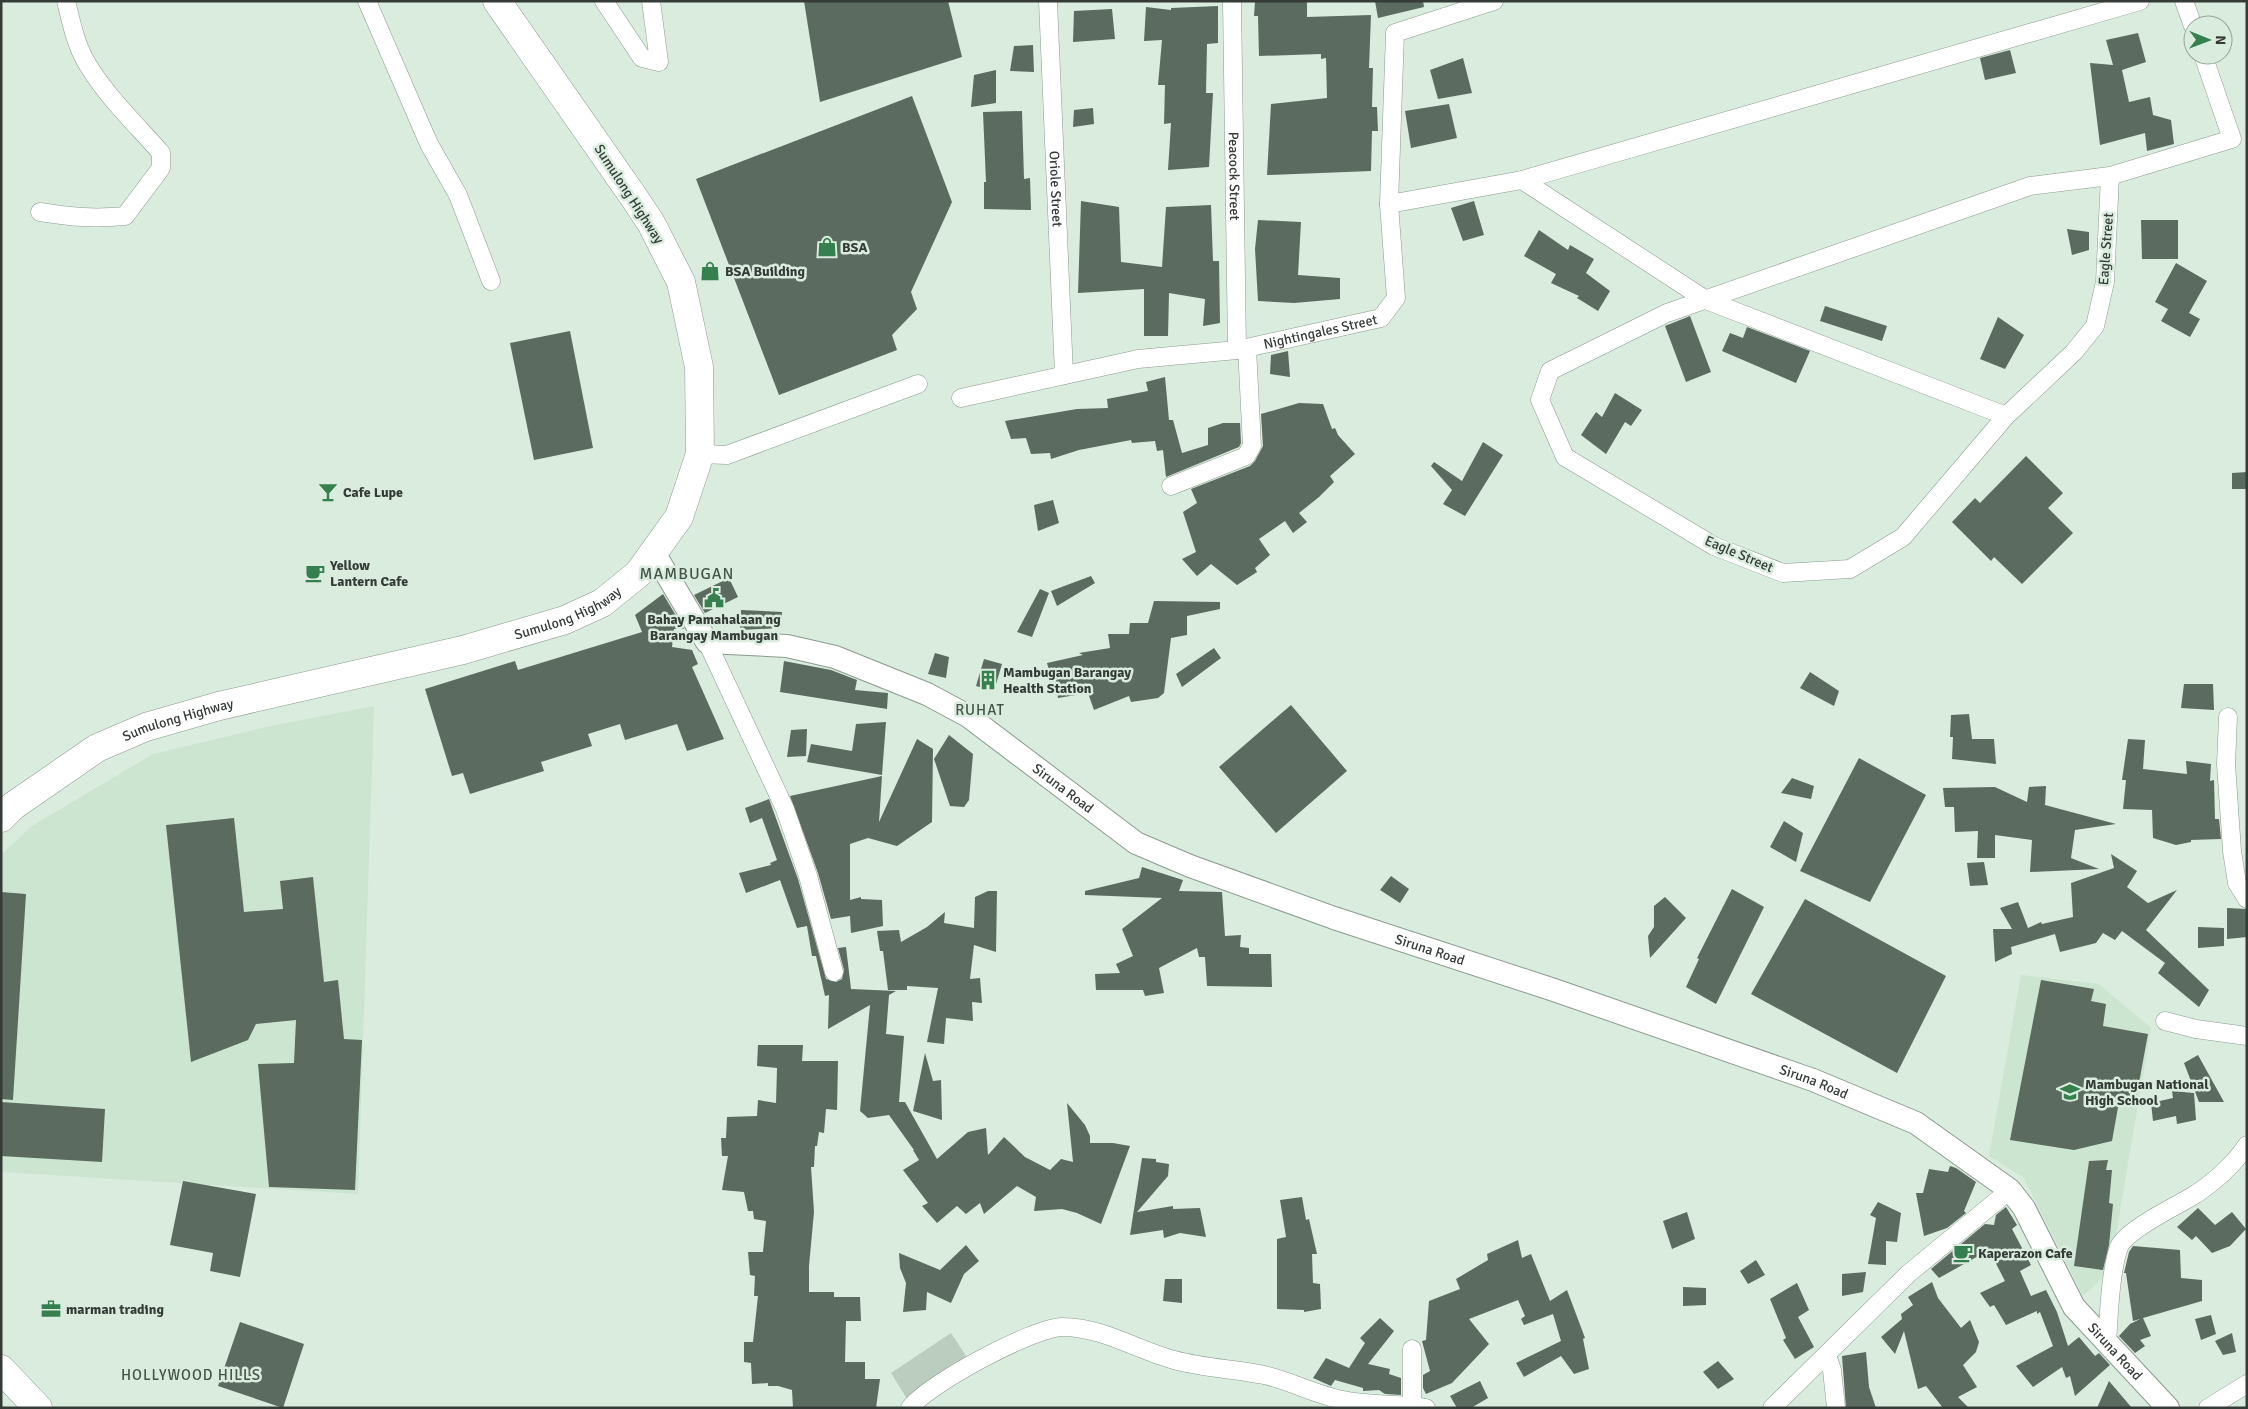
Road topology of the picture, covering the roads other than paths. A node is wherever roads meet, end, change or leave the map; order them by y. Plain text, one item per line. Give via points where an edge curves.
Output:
1 (66, 1) edge
2 (366, 1) edge
3 (497, 1) edge
4 (604, 1) edge
5 (651, 1) edge
6 (1048, 1) edge
7 (1232, 1) edge
8 (1494, 1) edge
9 (2140, 1) edge
10 (2184, 1) edge
11 (2189, 15) edge
12 (2206, 65) edge
13 (2110, 176) junction
14 (1522, 180) junction
15 (1389, 204) junction
16 (40, 212) dead end
17 (491, 281) dead end
18 (1706, 300) junction
19 (1242, 349) junction
20 (1064, 375) junction
21 (918, 384) dead end
22 (961, 398) dead end
23 (2006, 416) junction
24 (700, 454) junction
25 (1171, 486) dead end
26 (654, 553) junction
27 (707, 642) junction
28 (2228, 717) dead end
29 (1, 818) edge
30 (2247, 899) edge
31 (834, 972) dead end
32 (2165, 1022) dead end
33 (2247, 1036) edge
34 (2247, 1145) edge
35 (2010, 1190) junction
36 (2107, 1342) junction
37 (1412, 1349) dead end
38 (1827, 1355) junction
39 (1, 1369) edge
40 (2247, 1384) edge
41 (1419, 1407) edge
42 (38, 1408) edge
43 (910, 1408) edge
44 (1772, 1408) edge
45 (1836, 1408) edge
46 (2168, 1408) edge
47 (2208, 1408) edge

1 - 16 street via 85,60 161,152 160,168 125,216 97,219
2 - 17 street via 429,144 458,195
3 - 24 main road, Sumulong Highway via 634,196 681,282 699,367
4 - 5 street via 642,58 659,62
6 - 20 street, Oriole Street
7 - 19 street, Peacock Street
8 - 15 street, Nightingales Street via 1395,33
9 - 14 street
10 - 11 street
12 - 13 street, Eagle Street via 2232,139
13 - 18 street, Eagle Street via 2030,186
13 - 23 street, Eagle Street via 2106,282 2094,326 2074,352
14 - 15 street
14 - 18 street
15 - 19 street, Nightingales Street via 1396,298 1381,318
18 - 23 street
18 - 23 street, Eagle Street via 1666,313 1550,371 1540,400 1565,457 1723,550 1783,573 1850,569 1903,537
19 - 20 street, Nightingales Street via 1138,359
19 - 25 street, Peacock Street via 1252,446 1246,456
20 - 22 street, Nightingales Street
21 - 24 street via 727,455
24 - 26 main road, Sumulong Highway via 679,517
26 - 27 street
26 - 29 main road, Sumulong Highway via 638,574 602,603 565,620 463,650 219,706 146,727 97,748 13,806
27 - 31 street via 785,809 808,876
27 - 35 street, Siruna Road via 787,646 816,652 927,694 968,716 1136,843 1334,918 1813,1080 1916,1123
28 - 30 street via 2226,764 2232,842 2237,883
32 - 33 street
34 - 36 street via 2200,1190 2134,1232 2120,1246
35 - 36 street, Siruna Road via 2024,1208 2074,1308
35 - 38 street via 1908,1274
36 - 46 street, Siruna Road
37 - 41 street
38 - 44 street
38 - 45 street
39 - 42 main road
40 - 47 street
41 - 43 street via 1342,1400 1263,1375 1175,1360 1094,1331 1060,1327 1019,1342 970,1366 918,1398

